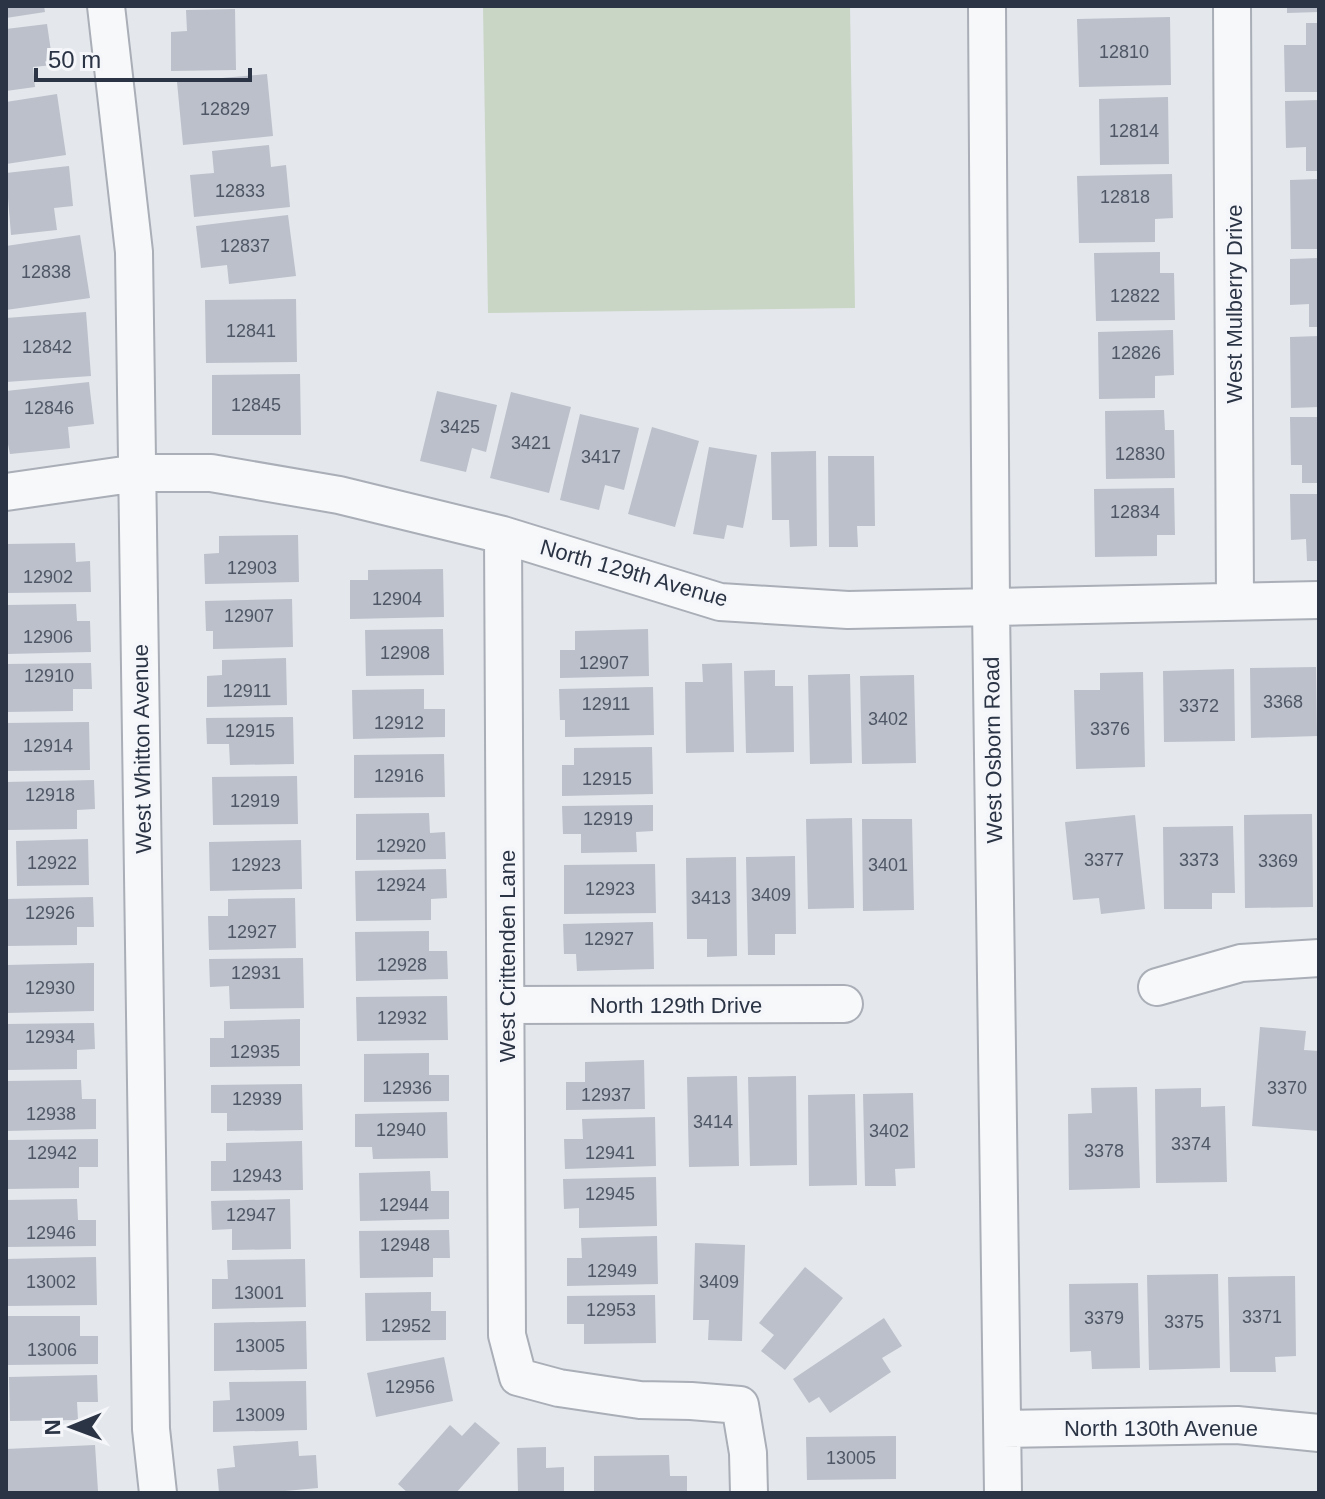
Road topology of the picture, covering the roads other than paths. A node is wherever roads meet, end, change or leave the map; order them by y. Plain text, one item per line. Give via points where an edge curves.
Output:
1 (106, 6) edge
2 (987, 6) edge
3 (1232, 6) edge
4 (138, 473) junction
5 (6, 492) edge
6 (503, 535) junction
7 (1319, 600) edge
8 (1235, 601) junction
9 (991, 607) junction
10 (1319, 958) edge
11 (1157, 987) dead end
12 (844, 1004) dead end
13 (507, 1005) junction
14 (1004, 1429) junction
15 (1319, 1433) edge
16 (158, 1493) edge
17 (749, 1493) edge
18 (1003, 1493) edge

1 - 4 street, West Whitton Avenue via 134,252
2 - 9 street, West Osborn Road
3 - 8 street, West Mulberry Drive
4 - 5 street, North 129th Avenue
4 - 6 street, North 129th Avenue via 211,473 339,495
4 - 16 street, West Whitton Avenue via 151,1429
6 - 9 street, North 129th Avenue via 720,602 848,610
6 - 13 street, West Crittenden Lane
7 - 8 street, North 129th Avenue
8 - 9 street, North 129th Avenue
9 - 14 street, West Osborn Road
10 - 11 street via 1241,963
12 - 13 street, North 129th Drive
13 - 17 street, West Crittenden Lane via 507,1335 518,1377 640,1400 740,1405
14 - 15 street, North 130th Avenue via 1237,1425
14 - 18 street, West Osborn Road

